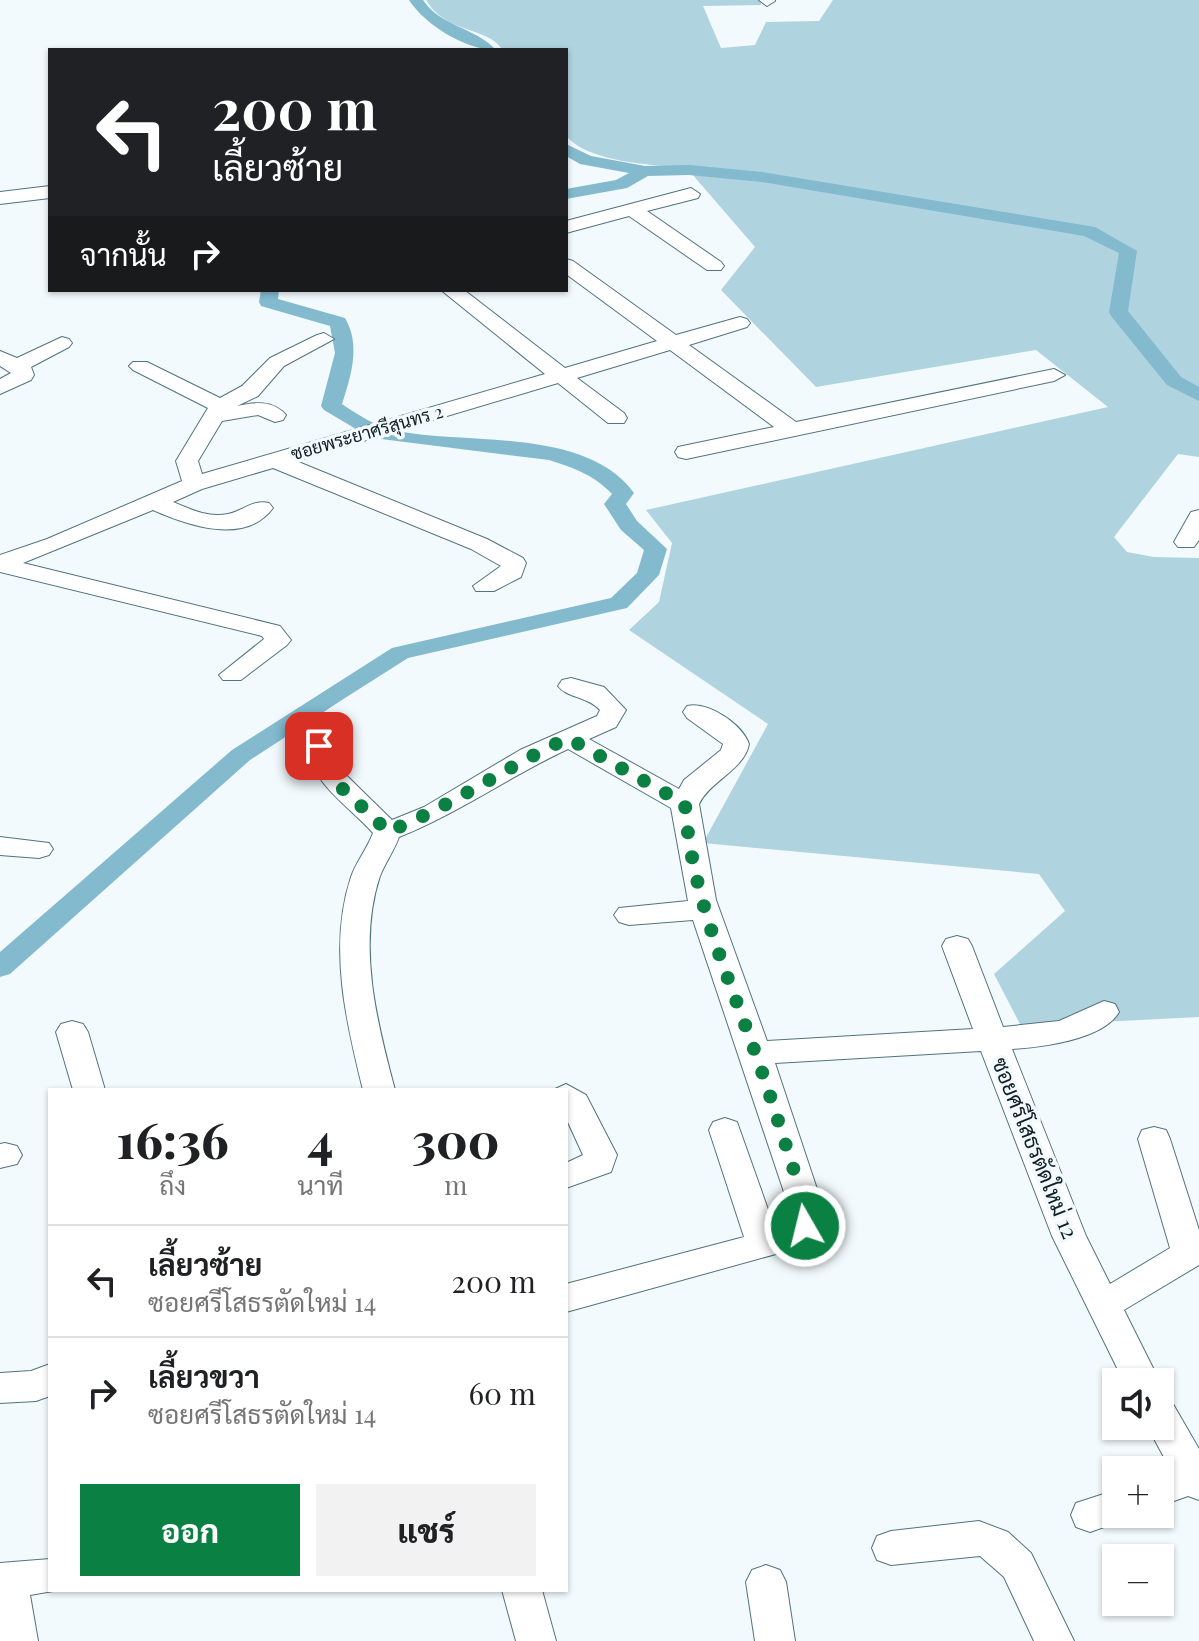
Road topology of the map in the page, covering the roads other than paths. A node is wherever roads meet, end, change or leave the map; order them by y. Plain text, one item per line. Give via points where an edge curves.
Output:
1 (48, 192) edge
2 (691, 194) dead end
3 (0, 198) edge
4 (632, 210) junction
5 (568, 226) edge
6 (568, 266) edge
7 (714, 266) dead end
8 (454, 292) edge
9 (740, 323) dead end
10 (324, 339) dead end
11 (62, 343) dead end
12 (670, 343) junction
13 (8, 362) edge
14 (140, 366) dead end
15 (1054, 375) dead end
16 (561, 376) junction
17 (0, 388) edge
18 (217, 413) junction
19 (275, 415) dead end
20 (616, 418) dead end
21 (791, 429) junction
22 (686, 452) dead end
23 (273, 460) junction
24 (194, 484) junction
25 (154, 502) junction
26 (261, 508) dead end
27 (1199, 517) edge
28 (1186, 542) dead end
29 (0, 564) edge
30 (485, 586) dead end
31 (232, 675) dead end
32 (571, 686) dead end
33 (696, 712) dead end
34 (331, 734) dead end
35 (568, 738) junction
36 (685, 804) junction
37 (387, 832) junction
38 (0, 846) edge
39 (39, 849) dead end
40 (705, 910) junction
41 (629, 915) dead end
42 (957, 946) dead end
43 (1104, 1012) dead end
44 (72, 1032) dead end
45 (992, 1039) junction
46 (755, 1053) junction
47 (88, 1088) edge
48 (378, 1088) edge
49 (568, 1098) edge
50 (725, 1130) dead end
51 (1154, 1139) dead end
52 (568, 1175) edge
53 (764, 1246) junction
54 (1194, 1250) edge
55 (568, 1297) edge
56 (1103, 1305) junction
57 (1135, 1368) edge
58 (48, 1380) edge
59 (0, 1388) edge
60 (1169, 1440) edge
61 (1185, 1484) edge
62 (891, 1548) dead end
63 (48, 1576) edge
64 (4, 1580) edge
65 (766, 1582) dead end
66 (523, 1592) edge
67 (18, 1641) edge
68 (536, 1641) edge
69 (775, 1641) edge
70 (1054, 1641) edge

1 - 3 street
2 - 4 street
4 - 5 street
4 - 7 street
6 - 12 street
8 - 16 street
9 - 12 street, ซอยพระยาศรีสุนทร 2
10 - 18 street via 277,362 250,391
11 - 13 street
12 - 16 street, ซอยพระยาศรีสุนทร 2
12 - 21 street
13 - 17 street via 23,375
14 - 18 street
15 - 21 street
16 - 20 street
16 - 23 street, ซอยพระยาศรีสุนทร 2
18 - 19 street via 259,407
18 - 24 street via 187,461
21 - 22 street
23 - 24 street, ซอยพระยาศรีสุนทร 2
23 - 30 street via 514,563 512,572
24 - 25 street, ซอยพระยาศรีสุนทร 2
25 - 26 street via 215,523 244,520
25 - 29 street, ซอยพระยาศรีสุนทร 2
27 - 28 street
29 - 31 street via 276,635 278,640
32 - 35 street via 592,689 613,710 607,721
33 - 36 street via 733,736 736,744 734,753 694,786
34 - 37 street via 319,746 320,760
35 - 36 street
35 - 37 street via 434,813
36 - 40 street via 689,850
37 - 48 street via 365,878 355,956 359,1015
38 - 39 street
40 - 41 street
40 - 46 street
42 - 45 street
43 - 45 street via 1060,1034
44 - 47 street
45 - 46 street, ซอยศรีโสธรตัดใหม่ 12
45 - 56 street, ซอยศรีโสธรตัดใหม่ 12 via 1069,1236
46 - 53 street via 805,1204 805,1226 793,1237
49 - 52 street via 600,1155 593,1167
50 - 53 street
51 - 54 street
53 - 55 street
54 - 56 street
56 - 57 street, ซอยศรีโสธรตัดใหม่ 12
58 - 59 street
60 - 61 street
62 - 70 street via 991,1540 1017,1562
63 - 64 street
64 - 67 street
65 - 69 street
66 - 68 street

